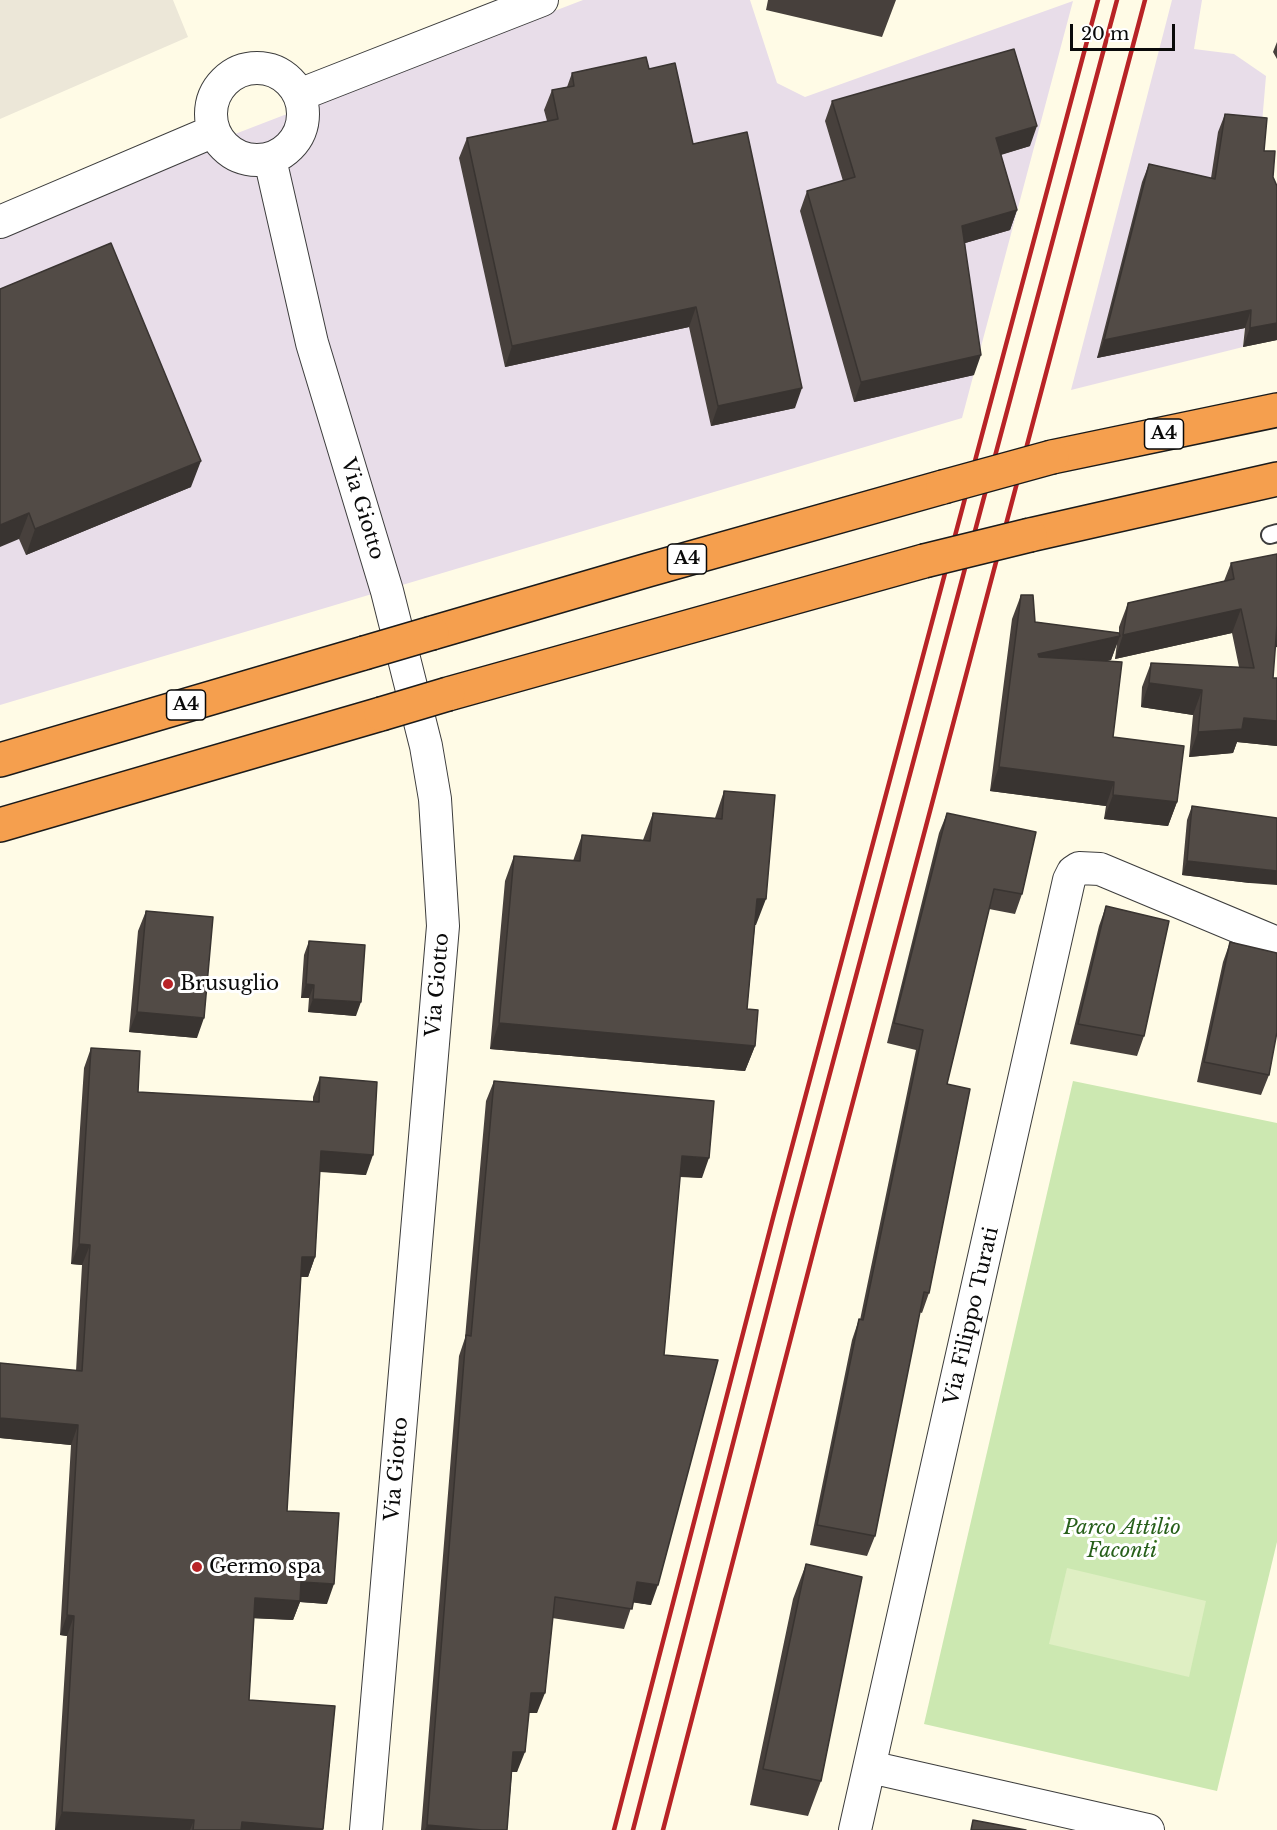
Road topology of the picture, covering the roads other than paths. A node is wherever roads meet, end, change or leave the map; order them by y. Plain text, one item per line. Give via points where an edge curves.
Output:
1 (542, 0) edge
2 (299, 94) junction
3 (214, 131) junction
4 (270, 159) junction
5 (0, 222) edge
6 (1277, 410) edge
7 (1277, 479) edge
8 (0, 760) edge
9 (0, 825) edge
10 (1277, 943) edge
11 (870, 1767) junction
12 (366, 1830) edge
13 (855, 1830) edge
14 (1148, 1830) edge

1 - 2 street
2 - 3 street via 290,82 262,68 232,75 213,100
2 - 4 street via 302,126 295,140
3 - 4 street via 221,143 237,155
3 - 5 street
4 - 12 street, Via Giotto via 312,343 387,591 426,746 435,799 443,926
6 - 8 highway, A4, bridge via 1052,458 943,487
7 - 9 highway, bridge via 924,561
10 - 11 street, Via Filippo Turati via 1100,869 1079,868 1073,872
11 - 13 street, Via Filippo Turati
11 - 14 street

